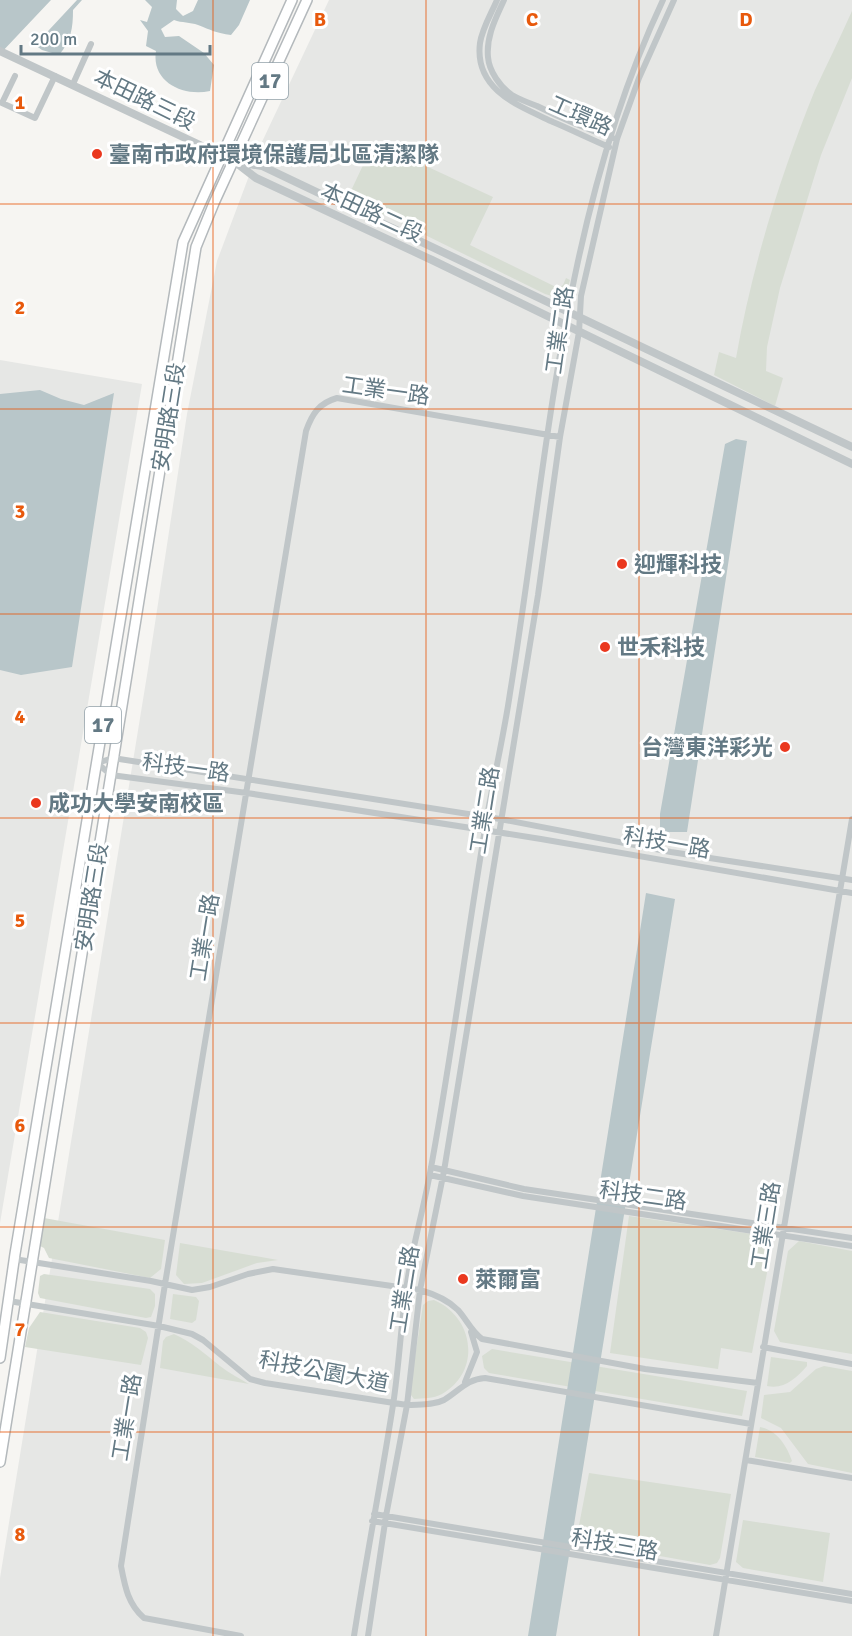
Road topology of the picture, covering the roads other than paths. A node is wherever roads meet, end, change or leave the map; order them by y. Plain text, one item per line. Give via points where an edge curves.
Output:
1 (291, 0) edge
2 (307, 0) edge
3 (497, 0) edge
4 (504, 0) edge
5 (674, 0) edge
6 (662, 2) edge
7 (670, 9) junction
8 (91, 44) dead end
9 (480, 50) junction
10 (488, 50) junction
11 (0, 51) edge
12 (15, 76) dead end
13 (55, 76) junction
14 (73, 84) junction
15 (534, 109) junction
16 (614, 138) junction
17 (607, 146) junction
18 (614, 149) junction
19 (222, 156) junction
20 (234, 161) junction
21 (591, 208) junction
22 (599, 211) junction
23 (569, 312) junction
24 (580, 317) junction
25 (566, 326) junction
26 (579, 332) junction
27 (547, 435) junction
28 (560, 437) junction
29 (852, 447) edge
30 (852, 464) edge
31 (113, 758) junction
32 (97, 763) junction
33 (111, 775) junction
34 (249, 779) junction
35 (247, 793) junction
36 (487, 818) junction
37 (500, 819) junction
38 (852, 819) edge
39 (485, 831) junction
40 (499, 832) junction
41 (842, 879) junction
42 (852, 880) edge
43 (841, 891) junction
44 (852, 893) edge
45 (431, 1171) junction
46 (444, 1174) junction
47 (782, 1231) junction
48 (852, 1238) edge
49 (852, 1246) edge
50 (15, 1259) junction
51 (32, 1263) junction
52 (165, 1284) junction
53 (406, 1288) junction
54 (420, 1290) junction
55 (9, 1301) junction
56 (27, 1304) junction
57 (466, 1321) junction
58 (159, 1326) junction
59 (763, 1347) junction
60 (0, 1358) edge
61 (852, 1364) edge
62 (758, 1383) junction
63 (463, 1385) junction
64 (394, 1402) junction
65 (407, 1405) junction
66 (751, 1424) junction
67 (746, 1460) junction
68 (0, 1462) edge
69 (852, 1478) edge
70 (386, 1515) junction
71 (373, 1517) junction
72 (385, 1523) junction
73 (725, 1577) junction
74 (852, 1594) edge
75 (852, 1601) edge
76 (241, 1636) edge
77 (354, 1636) edge
78 (368, 1636) edge
79 (716, 1636) edge

1 - 19 main road, 17
2 - 20 main road, 17
3 - 9 street
4 - 10 street via 489,36
5 - 7 street, 工業二路
6 - 7 street
6 - 16 street, 工業二路
7 - 16 street, 工業二路
8 - 14 street
9 - 10 street
9 - 15 street, 工環路 via 494,88 511,103
10 - 15 street, 工環路 via 492,71 502,86
11 - 13 street, 本田路三段
12 - 13 street via 2,104 35,118
13 - 14 street, 本田路三段
14 - 19 street, 本田路三段
15 - 16 street, 工環路
15 - 17 street, 工環路
16 - 17 street, 工業二路
16 - 18 street, 工業二路
17 - 18 street, 工環路
17 - 21 street, 工業二路
18 - 22 street, 工業二路
19 - 20 street, 本田路三段
19 - 32 main road, 安明路三段 / 17 via 183,242
20 - 23 street, 本田路二段 via 262,166
20 - 25 street, 本田路二段 via 256,178
20 - 31 main road, 安明路三段 / 17 via 196,247
21 - 22 street
21 - 23 street, 工業二路
22 - 24 street, 工業二路
23 - 24 street, 本田路二段
23 - 25 street, 工業二路
24 - 26 street, 工業二路
24 - 29 street, 本田路二段
25 - 26 street, 本田路二段
25 - 27 street, 工業二路
26 - 28 street, 工業二路
26 - 30 street, 本田路二段
27 - 28 street, 工業一路
27 - 34 street, 工業一路 via 337,398 324,402 311,417
27 - 36 street, 工業二路 via 510,694
28 - 37 street, 工業二路
31 - 32 street, 科技一路
31 - 33 main road, 安明路三段 / 17
31 - 34 street, 科技一路
32 - 33 street, 科技一路
32 - 50 main road, 安明路三段 / 17
33 - 35 street, 科技一路
33 - 51 main road, 安明路三段 / 17
34 - 35 street, 工業一路
34 - 36 street, 科技一路
35 - 39 street, 科技一路
35 - 52 street, 工業一路
36 - 37 street, 科技一路
36 - 39 street, 工業二路
37 - 40 street, 工業二路
37 - 41 street, 科技一路
38 - 41 street, 工業三路
39 - 40 street, 科技一路
39 - 45 street, 工業二路
40 - 43 street, 科技一路
40 - 46 street, 工業二路
41 - 42 street, 科技一路
41 - 43 street, 工業三路
43 - 44 street, 科技一路
43 - 47 street, 工業三路
45 - 46 street, 科技二路
45 - 53 street, 工業二路
46 - 47 street, 科技二路 via 523,1196
46 - 54 street, 工業二路
47 - 48 street, 科技二路
47 - 49 street, 科技二路
47 - 59 street, 工業三路
50 - 51 street
50 - 55 main road, 安明路三段 / 17
51 - 52 street
51 - 56 main road, 安明路三段 / 17
52 - 53 street via 200,1289 273,1269
52 - 58 street, 工業一路
53 - 54 street
53 - 64 street, 工業二路
54 - 57 street via 448,1302
54 - 65 street, 工業二路
55 - 56 street, 科技公園大道
55 - 60 main road, 安明路三段 / 17
56 - 58 street, 科技公園大道
56 - 68 main road, 安明路三段 / 17
57 - 62 street via 482,1340 645,1369
57 - 63 street via 477,1352
58 - 64 street, 科技公園大道 via 203,1340 250,1379
58 - 76 street, 工業一路 via 121,1566 126,1593 144,1618
59 - 61 street
59 - 62 street, 工業三路
62 - 66 street, 工業三路
63 - 65 street, 科技公園大道 via 442,1401
63 - 66 street, 科技公園大道 via 485,1378
64 - 65 street, 科技公園大道
64 - 71 street, 工業二路
65 - 70 street, 工業二路
66 - 67 street, 工業三路
67 - 69 street
67 - 73 street, 工業三路
70 - 71 street, 科技三路
70 - 72 street, 工業二路
70 - 73 street, 科技三路
71 - 72 street, 科技三路
71 - 77 street, 工業二路
72 - 73 street, 科技三路
72 - 78 street, 工業二路
73 - 74 street, 科技三路
73 - 75 street, 科技三路
73 - 79 street, 工業三路

